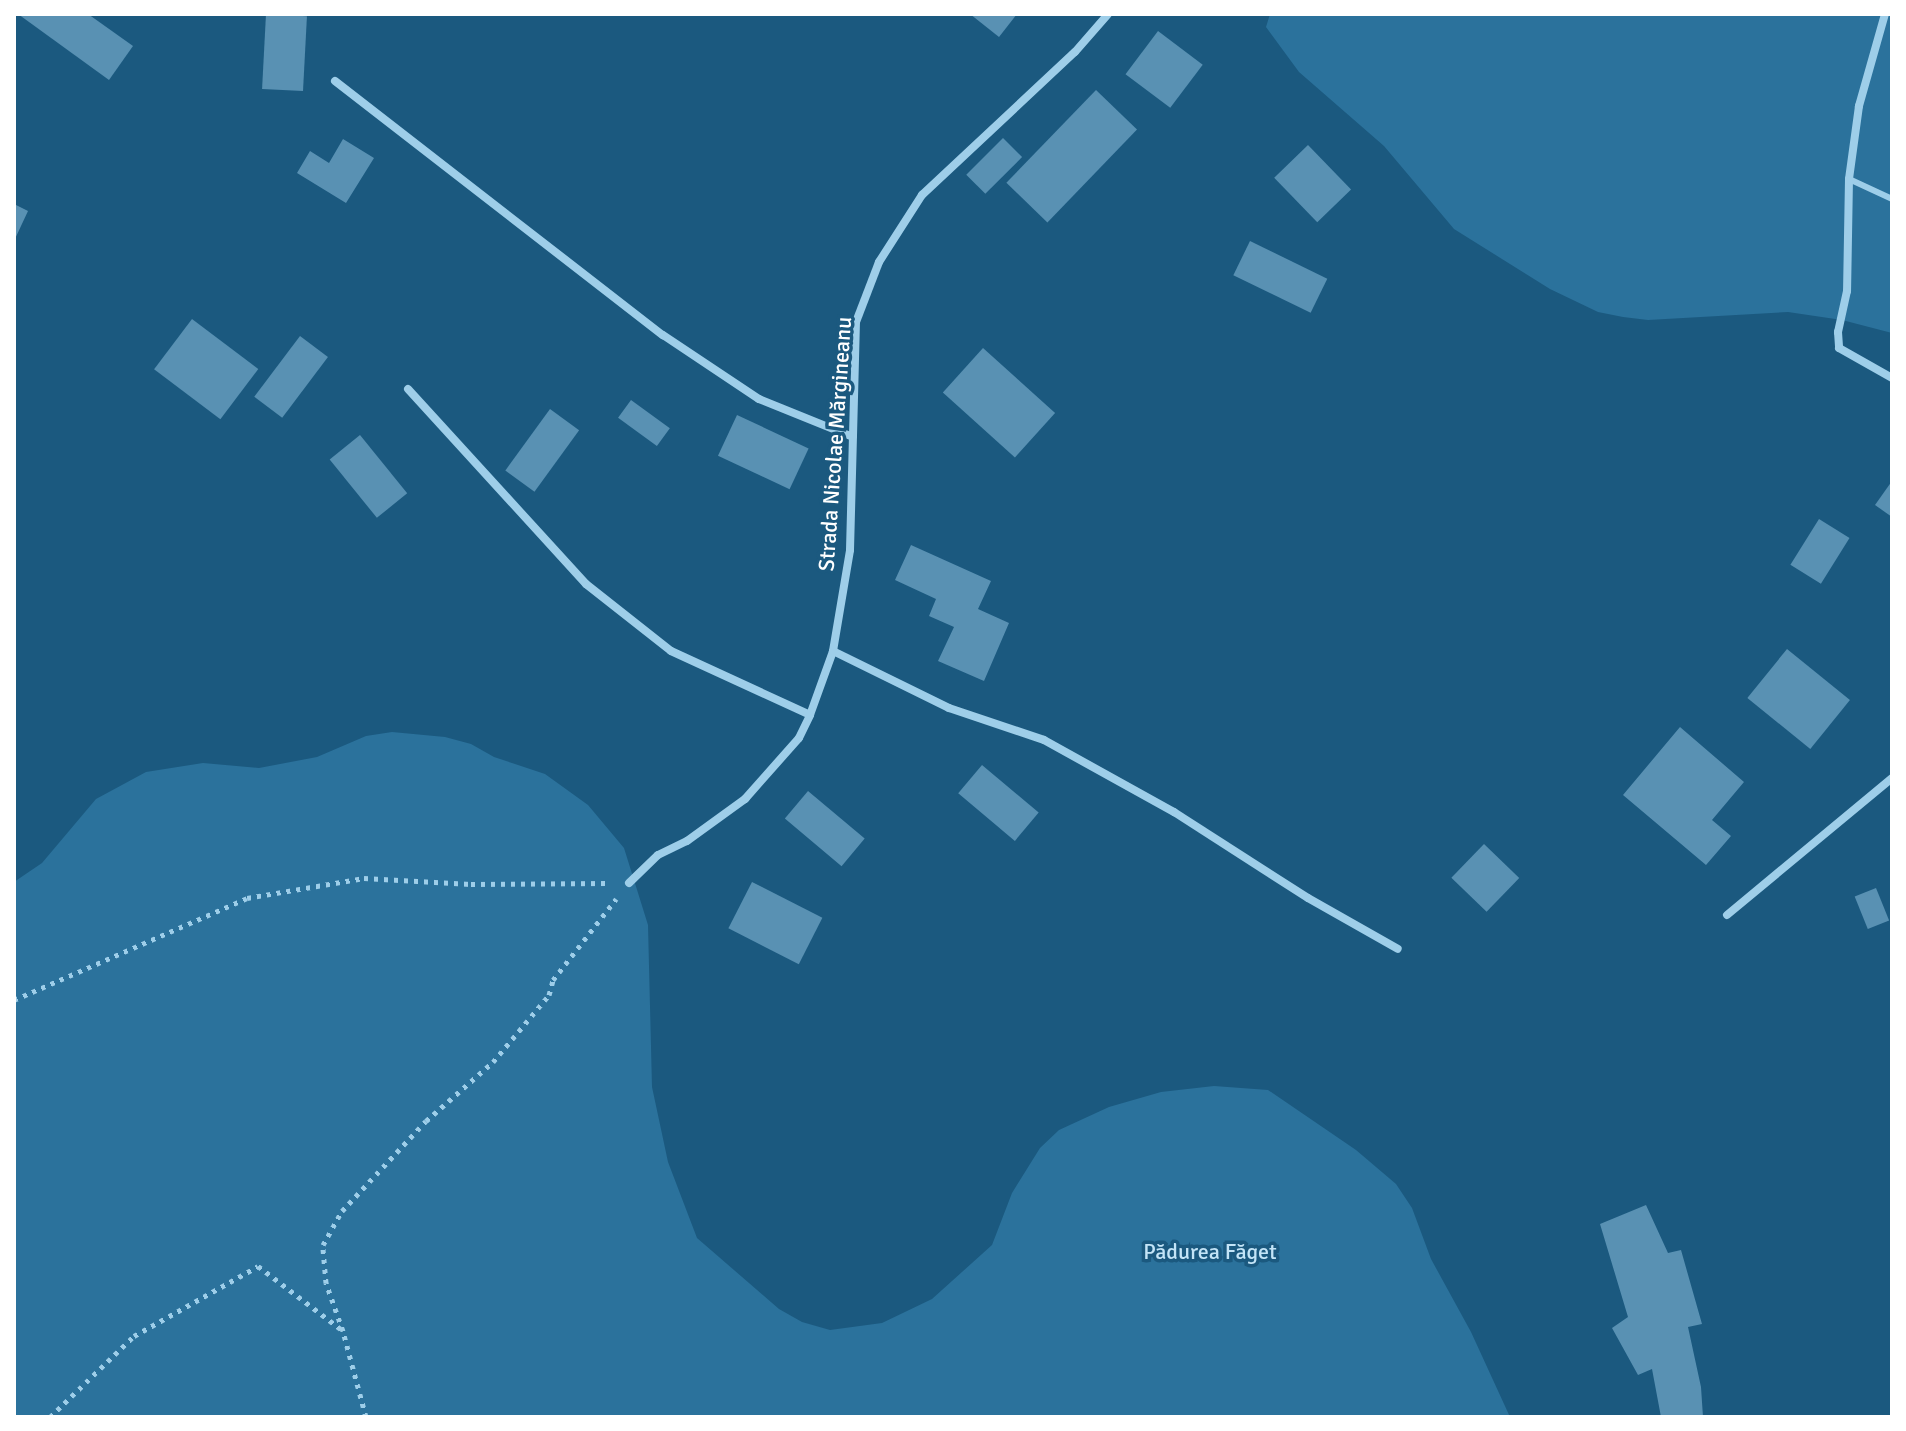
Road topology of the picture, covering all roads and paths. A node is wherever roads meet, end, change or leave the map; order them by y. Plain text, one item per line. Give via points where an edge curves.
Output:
1 (1108, 14) edge
2 (1885, 14) edge
3 (335, 81) dead end
4 (1849, 179) junction
5 (1892, 199) edge
6 (1892, 378) edge
7 (408, 389) dead end
8 (853, 437) junction
9 (833, 651) junction
10 (810, 715) junction
11 (1892, 778) edge
12 (629, 883) junction
13 (1727, 915) dead end
14 (1398, 949) dead end
15 (14, 1000) edge
16 (343, 1331) junction
17 (50, 1417) edge
18 (366, 1417) edge

1 - 8 street, Strada Nicolae Mărgineanu via 1075,52 922,195 879,262 856,322
2 - 4 street via 1859,106
3 - 8 street via 663,335 759,399
4 - 5 lane
4 - 6 street via 1847,291 1839,348
7 - 10 street via 586,584 671,651
8 - 9 street, Strada Nicolae Mărgineanu via 850,550
9 - 10 street, Strada Nicolae Mărgineanu
9 - 14 street via 949,708 1044,740 1174,812
10 - 12 street, Strada Nicolae Mărgineanu via 799,738 745,799 658,855
11 - 13 street
12 - 15 path via 364,878 247,898
12 - 16 path via 553,980 549,995 493,1062 426,1121 342,1211 323,1245 326,1283
16 - 17 path via 258,1266 134,1336
16 - 18 path

